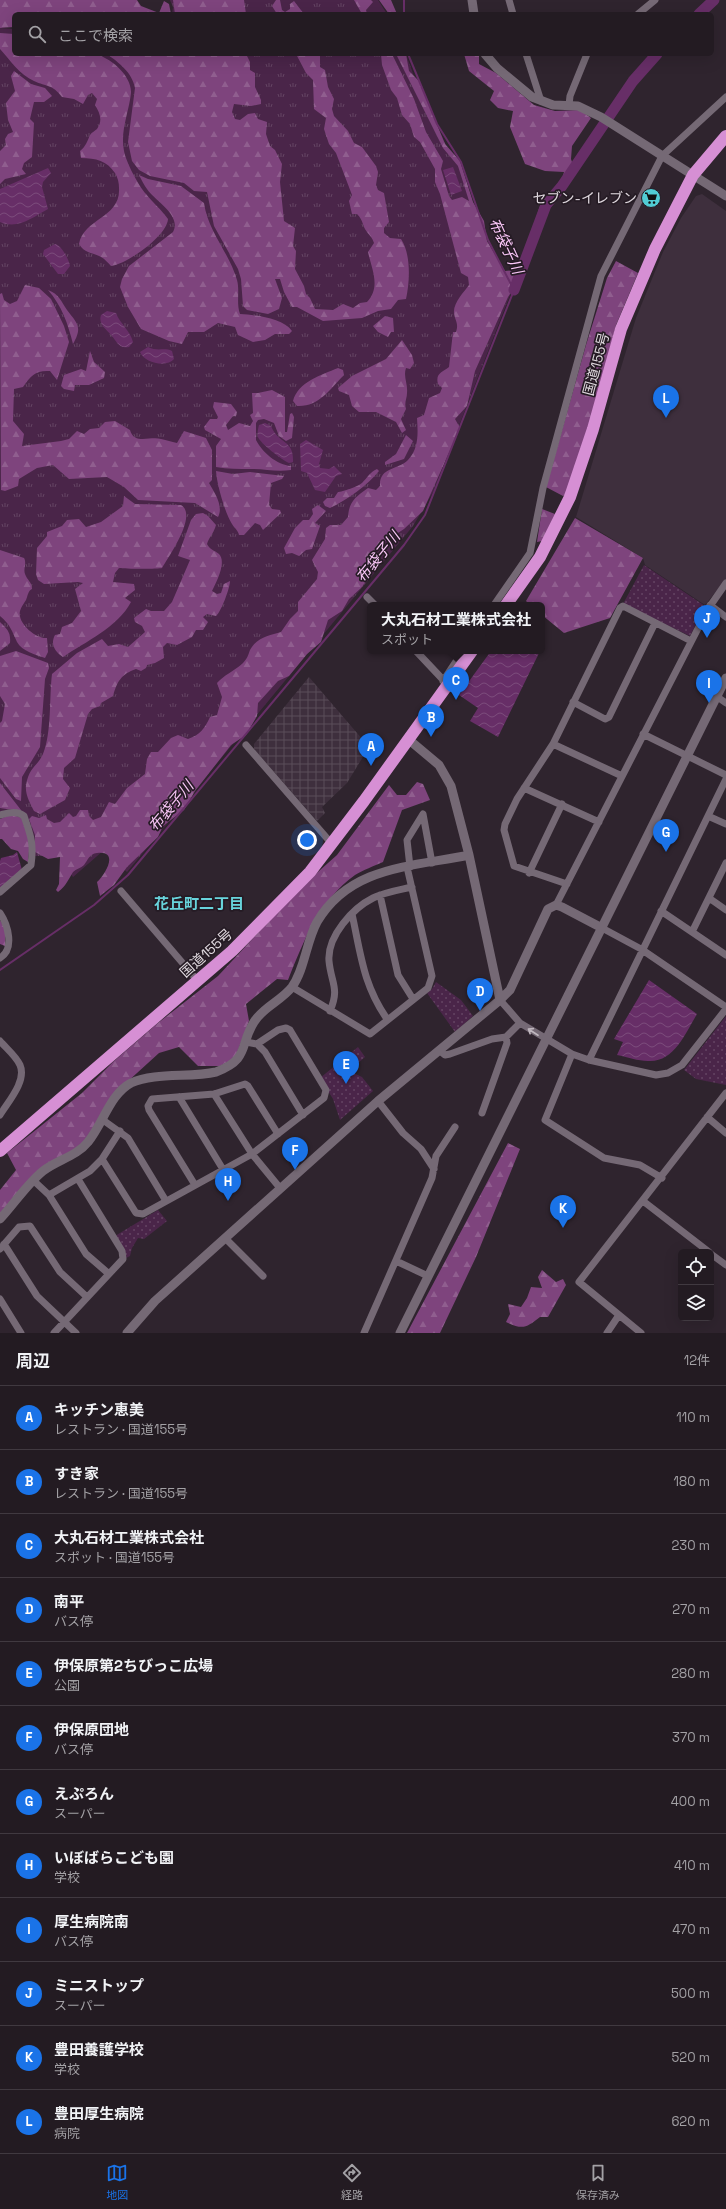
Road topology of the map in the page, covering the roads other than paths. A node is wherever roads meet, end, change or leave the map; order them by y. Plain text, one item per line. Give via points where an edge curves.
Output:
1 (472, 0) edge
2 (509, 0) edge
3 (655, 0) edge
4 (474, 12) edge
5 (512, 12) edge
6 (640, 12) edge
7 (487, 56) edge
8 (527, 56) edge
9 (586, 56) edge
10 (726, 97) edge
11 (541, 101) junction
12 (569, 105) junction
13 (726, 136) edge
14 (662, 156) junction
15 (693, 175) junction
16 (726, 196) edge
17 (726, 583) edge
18 (368, 597) dead end
19 (372, 602) edge
20 (496, 602) edge
21 (508, 602) edge
22 (710, 606) junction
23 (726, 617) edge
24 (655, 623) junction
25 (691, 641) junction
26 (419, 654) edge
27 (461, 654) edge
28 (469, 654) edge
29 (726, 678) edge
30 (445, 683) junction
31 (716, 696) junction
32 (573, 702) junction
33 (726, 703) edge
34 (643, 734) junction
35 (408, 739) junction
36 (553, 744) junction
37 (246, 745) dead end
38 (687, 756) junction
39 (726, 775) edge
40 (622, 776) junction
41 (726, 779) edge
42 (524, 788) junction
43 (562, 804) junction
44 (0, 816) edge
45 (708, 816) junction
46 (599, 822) junction
47 (726, 824) edge
48 (332, 844) junction
49 (469, 855) junction
50 (432, 863) junction
51 (726, 864) edge
52 (409, 867) junction
53 (529, 873) junction
54 (567, 884) junction
55 (412, 887) junction
56 (121, 891) dead end
57 (0, 892) edge
58 (380, 895) junction
59 (709, 898) junction
60 (556, 905) junction
61 (726, 910) edge
62 (661, 911) junction
63 (0, 913) edge
64 (352, 914) junction
65 (602, 928) junction
66 (692, 932) junction
67 (641, 949) junction
68 (726, 955) edge
69 (1, 957) edge
70 (198, 981) junction
71 (292, 987) junction
72 (413, 999) junction
73 (500, 1000) junction
74 (726, 1008) edge
75 (330, 1011) junction
76 (387, 1019) junction
77 (520, 1023) junction
78 (506, 1037) junction
79 (546, 1040) junction
80 (0, 1041) edge
81 (246, 1042) junction
82 (257, 1044) junction
83 (440, 1051) junction
84 (572, 1054) junction
85 (589, 1060) junction
86 (726, 1093) edge
87 (214, 1094) junction
88 (179, 1097) junction
89 (378, 1101) junction
90 (482, 1113) dead end
91 (0, 1115) edge
92 (303, 1115) junction
93 (707, 1117) junction
94 (102, 1120) junction
95 (455, 1127) dead end
96 (120, 1131) junction
97 (726, 1133) edge
98 (278, 1134) junction
99 (0, 1151) edge
100 (252, 1154) junction
101 (102, 1159) junction
102 (434, 1168) junction
103 (224, 1170) junction
104 (662, 1178) junction
105 (78, 1179) junction
106 (34, 1181) junction
107 (195, 1185) junction
108 (280, 1188) junction
109 (49, 1194) junction
110 (166, 1201) junction
111 (643, 1201) junction
112 (0, 1219) edge
113 (225, 1238) junction
114 (2, 1246) edge
115 (705, 1249) edge
116 (714, 1256) edge
117 (396, 1261) junction
118 (726, 1265) edge
119 (109, 1274) junction
120 (263, 1276) dead end
121 (428, 1276) junction
122 (87, 1298) junction
123 (0, 1299) edge
124 (618, 1315) junction
125 (65, 1321) junction
126 (21, 1333) edge
127 (54, 1333) edge
128 (76, 1333) edge
129 (127, 1333) edge
130 (364, 1333) edge
131 (400, 1333) edge
132 (607, 1333) edge
133 (641, 1333) edge

1 - 4 street
2 - 5 street
3 - 6 street
7 - 11 street via 497,68 532,97
8 - 11 street
9 - 12 street via 570,96
10 - 14 street
11 - 12 street via 553,105
12 - 14 street via 607,120
13 - 15 highway, 国道155号
14 - 15 street
14 - 20 street via 601,276 542,488 530,553
15 - 16 street
15 - 21 highway, 国道155号 via 632,299 581,468 564,512 540,557
17 - 22 street
18 - 19 street
22 - 23 street
22 - 25 street
24 - 25 street
24 - 32 street via 623,606 620,608
24 - 32 street via 609,717 605,719
25 - 34 street
26 - 30 street
27 - 30 street
28 - 30 highway, 国道155号
29 - 31 street
30 - 35 highway, 国道155号
31 - 33 street
31 - 38 street
32 - 36 street
34 - 38 street
34 - 40 street
35 - 48 highway, 国道155号
35 - 49 street via 430,756 446,775 455,799
36 - 40 street
36 - 42 street
37 - 48 street
38 - 39 street
38 - 65 street
40 - 46 street
41 - 45 street
42 - 43 street
42 - 53 street via 514,803 504,830 514,866
43 - 46 street
43 - 53 street
44 - 57 street via 10,812 24,816 33,850 31,865
45 - 47 street
45 - 62 street
46 - 54 street
48 - 70 highway, 国道155号 via 310,872
49 - 50 street
49 - 73 street
50 - 52 street
50 - 52 street via 422,814 407,840
51 - 59 street
52 - 55 street
52 - 71 street via 366,877 347,888 332,902 314,930
53 - 54 street
54 - 60 street
55 - 58 street
55 - 72 street via 432,976 428,988
56 - 70 street
58 - 64 street via 372,898
58 - 72 street via 398,975
59 - 61 street
59 - 66 street
60 - 65 street
60 - 73 street via 548,909 510,990
62 - 66 street
62 - 67 street
63 - 69 street via 9,938
64 - 75 street via 335,936 331,946 329,959 336,995
64 - 76 street via 366,981 375,1002
65 - 67 street
65 - 79 street
66 - 68 street
67 - 74 street
67 - 85 street
70 - 99 highway, 国道155号
71 - 75 street
71 - 81 street via 261,1013 251,1026
72 - 76 street
73 - 77 street via 507,1005
73 - 83 street
74 - 85 street via 685,1062 668,1073 656,1075
75 - 76 street via 370,1034
77 - 78 street
79 -> 77 street
78 - 83 street via 492,1038 450,1054 445,1055
78 - 90 street via 507,1043
79 - 84 street
79 - 121 street
80 - 91 street via 19,1063 22,1077
81 - 82 street
81 - 94 street via 235,1062 224,1070 144,1079 132,1083 117,1095
82 - 92 street via 265,1052
82 - 92 street via 278,1030 290,1030 327,1095
83 - 89 street
84 - 85 street
84 - 104 street via 545,1120 604,1158 640,1165
86 - 93 street
87 - 88 street
87 - 98 street via 241,1084 248,1086
87 - 100 street
88 - 103 street
88 - 107 street via 155,1098 150,1102 149,1110
89 - 102 street via 403,1133 421,1149
89 - 108 street
92 - 98 street
93 - 97 street
93 - 104 street
94 - 96 street
94 - 106 street via 86,1145 46,1169
95 - 102 street via 436,1156
96 - 101 street
96 - 110 street via 128,1138
98 - 100 street
100 - 103 street
100 - 108 street
101 - 105 street
101 - 110 street via 136,1212 143,1214
102 - 117 street
103 - 107 street
104 - 111 street
105 - 109 street
105 - 119 street via 122,1251 122,1262
106 - 109 street
106 - 112 street
107 - 110 street
108 - 113 street
109 - 119 street via 86,1254
111 - 115 street
111 - 124 street via 579,1282
113 - 120 street
113 - 129 street via 155,1301
114 - 122 street via 19,1227 30,1226 60,1272
114 - 125 street via 32,1289
116 - 118 street
117 - 121 street
117 - 130 street
119 - 122 street
121 - 131 street
122 - 125 street
123 - 126 street
124 - 132 street
124 - 133 street
125 - 127 street
125 - 128 street

